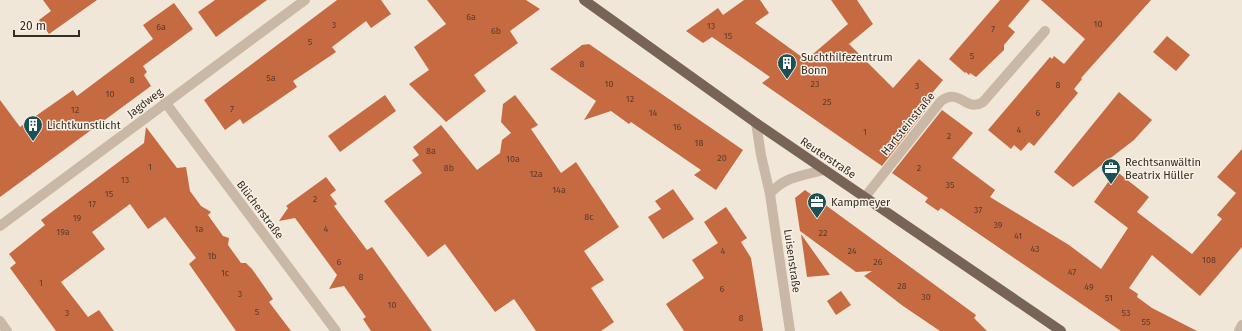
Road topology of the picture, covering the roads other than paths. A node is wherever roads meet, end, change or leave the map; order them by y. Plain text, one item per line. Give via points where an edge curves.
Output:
1 (305, 0) edge
2 (584, 0) edge
3 (1045, 31) dead end
4 (166, 102) junction
5 (756, 123) junction
6 (824, 170) junction
7 (770, 194) junction
8 (864, 197) junction
9 (0, 226) edge
10 (0, 321) edge
11 (1242, 325) edge
12 (8, 331) edge
13 (336, 331) edge
14 (790, 331) edge
15 (1061, 331) edge
16 (1239, 331) edge

1 - 4 street, Jagdweg
2 - 5 main road, Reuterstraße
3 - 8 street, Hartsteinstraße via 983,102 973,105 952,96 941,101
4 - 9 street, Jagdweg
4 - 13 street, Blücherstraße
5 - 6 main road, Reuterstraße
5 - 7 street, Luisenstraße
6 - 7 street via 785,180
6 - 8 main road, Reuterstraße
7 - 14 street, Luisenstraße
8 - 15 main road, Reuterstraße
10 - 12 street
11 - 16 street

